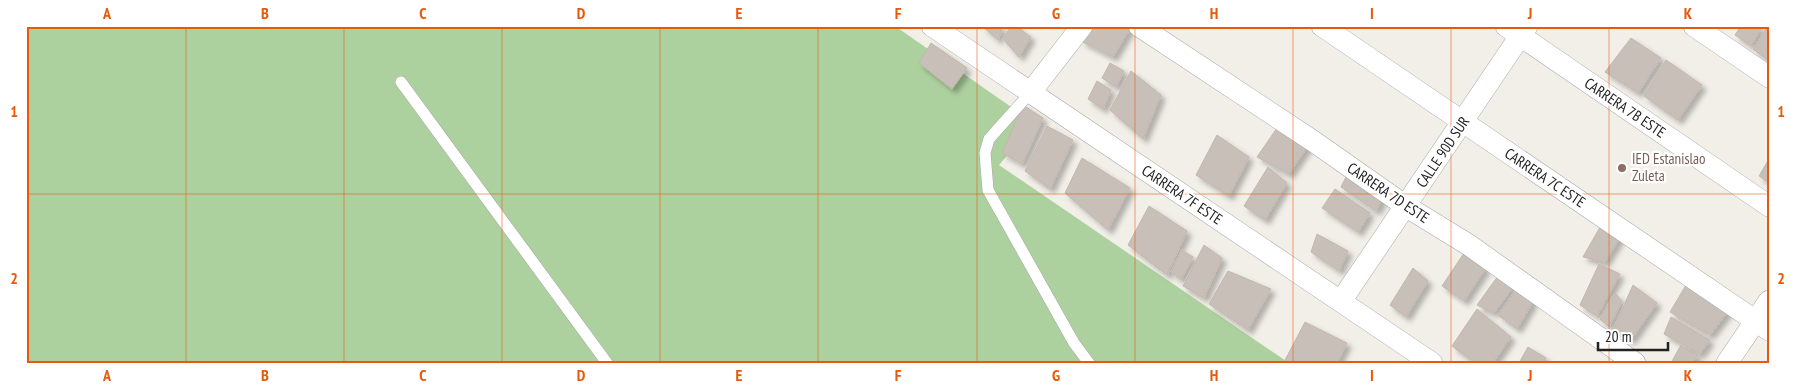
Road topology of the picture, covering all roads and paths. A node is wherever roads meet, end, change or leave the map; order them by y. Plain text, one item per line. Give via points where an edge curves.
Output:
1 (932, 26) edge
2 (1082, 26) edge
3 (1139, 26) edge
4 (1322, 26) edge
5 (1694, 26) edge
6 (1518, 29) edge
7 (1769, 78) edge
8 (400, 82) dead end
9 (1030, 93) junction
10 (1463, 122) junction
11 (1769, 206) edge
12 (1407, 207) junction
13 (1341, 301) junction
14 (1769, 302) edge
15 (1762, 326) edge
16 (606, 363) edge
17 (1089, 363) edge
18 (1432, 363) edge
19 (1635, 363) edge
20 (1727, 363) edge

1 - 9 street, CARRERA 7F ESTE
2 - 9 street
3 - 12 street, CARRERA 7D ESTE
4 - 10 street, CARRERA 7C ESTE
5 - 7 street
6 - 10 street, CALLE 90D SUR
6 - 11 street, CARRERA 7B ESTE
8 - 16 lane
9 - 13 street, CARRERA 7F ESTE
9 - 17 lane via 989,139 985,153 988,190 1074,343
10 - 12 street, CALLE 90D SUR
10 - 15 street, CARRERA 7C ESTE
12 - 13 street, CALLE 90D SUR
12 - 19 street, CARRERA 7D ESTE via 1469,245
13 - 18 street, CARRERA 7F ESTE
14 - 15 street
15 - 20 street

